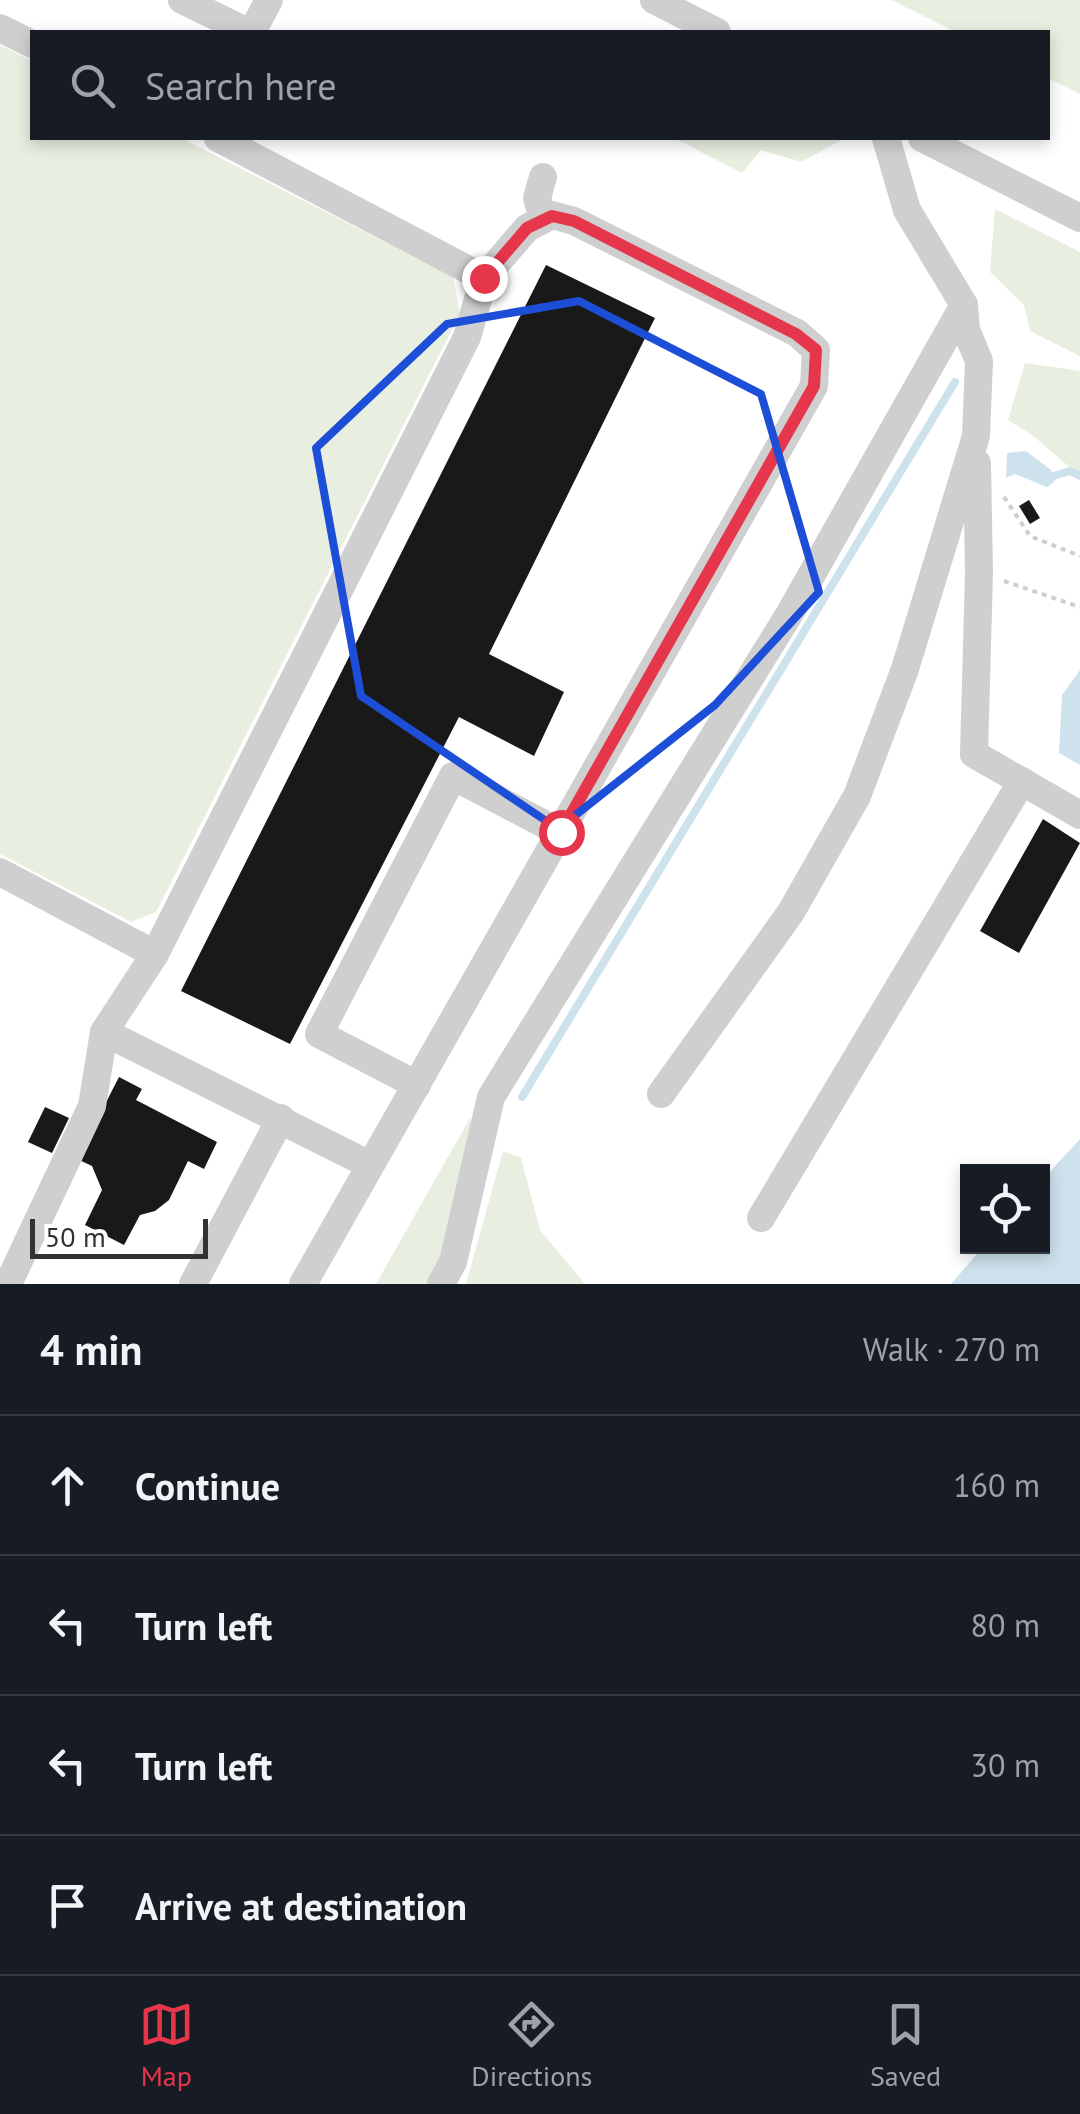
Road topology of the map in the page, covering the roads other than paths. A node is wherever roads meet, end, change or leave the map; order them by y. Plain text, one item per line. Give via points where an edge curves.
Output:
1 (182, 0) edge
2 (269, 0) edge
3 (654, 0) edge
4 (0, 28) edge
5 (246, 30) edge
6 (251, 30) edge
7 (713, 30) edge
8 (30, 43) edge
9 (222, 140) edge
10 (887, 140) edge
11 (926, 140) edge
12 (543, 177) dead end
13 (1080, 218) edge
14 (543, 220) junction
15 (484, 278) junction
16 (964, 305) junction
17 (976, 436) junction
18 (1022, 781) junction
19 (1080, 815) edge
20 (561, 832) junction
21 (0, 872) edge
22 (155, 954) junction
23 (104, 1032) junction
24 (417, 1086) junction
25 (661, 1094) dead end
26 (281, 1118) junction
27 (370, 1164) junction
28 (760, 1218) dead end
29 (8, 1284) edge
30 (193, 1284) edge
31 (304, 1284) edge
32 (441, 1284) edge

1 - 5 street
2 - 6 street
3 - 7 street
4 - 8 street
9 - 15 street
10 - 16 street via 907,210
11 - 13 street
12 - 14 street
14 - 15 street via 527,228
14 - 20 street via 574,221 816,350 814,386
15 - 22 street via 467,337
16 - 17 street via 979,361
16 - 32 street via 790,613 491,1097 453,1262
17 - 18 street via 974,754
17 - 25 street via 905,669 857,796 791,912
18 - 19 street
18 - 28 street
20 - 24 street
20 - 24 street via 454,776 319,1034
21 - 22 street
22 - 23 street
23 - 26 street
23 - 29 street via 92,1106
24 - 27 street
26 - 27 street
26 - 30 street
27 - 31 street

